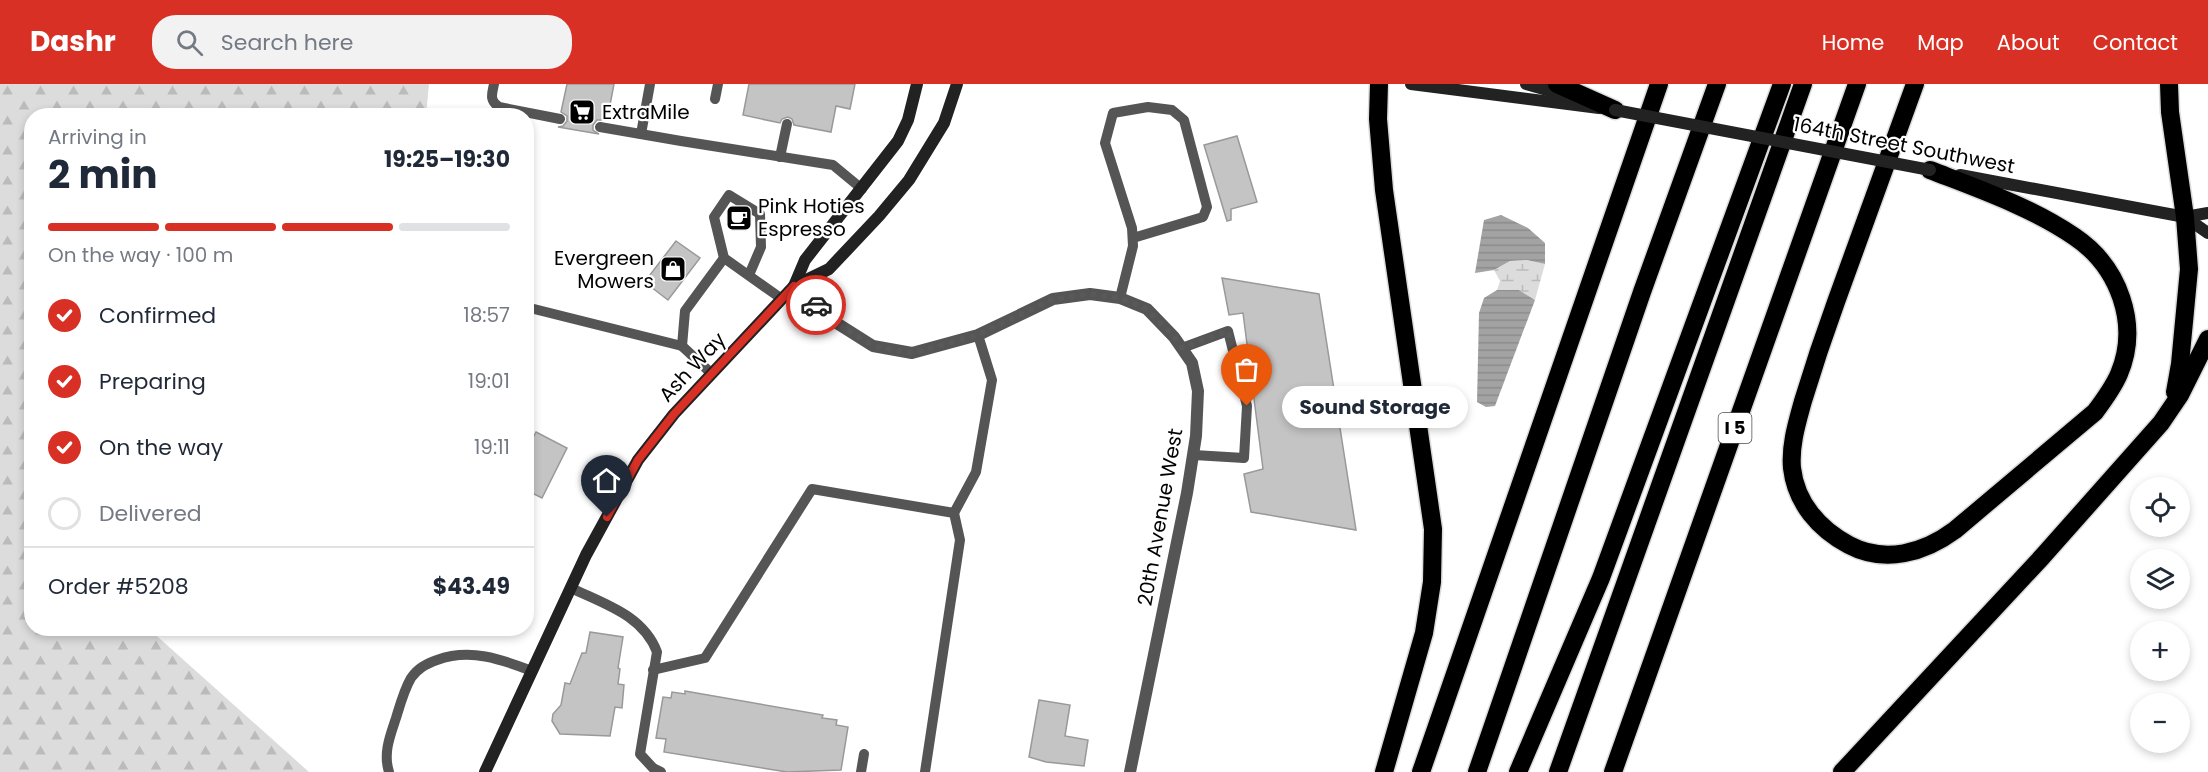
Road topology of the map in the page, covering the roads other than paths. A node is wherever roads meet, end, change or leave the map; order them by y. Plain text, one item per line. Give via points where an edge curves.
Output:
1 (494, 84) edge
2 (650, 84) edge
3 (718, 84) edge
4 (917, 84) edge
5 (957, 84) edge
6 (1379, 84) edge
7 (1411, 84) edge
8 (1526, 84) edge
9 (1557, 84) edge
10 (1659, 84) edge
11 (1717, 84) edge
12 (1782, 84) edge
13 (1803, 84) edge
14 (1857, 84) edge
15 (1915, 84) edge
16 (2169, 84) edge
17 (715, 99) dead end
18 (502, 108) edge
19 (1615, 110) junction
20 (534, 115) edge
21 (560, 119) dead end
22 (787, 124) dead end
23 (600, 127) dead end
24 (641, 134) junction
25 (780, 157) junction
26 (1930, 170) junction
27 (862, 189) junction
28 (2208, 213) edge
29 (2185, 217) junction
30 (2208, 232) edge
31 (1132, 238) junction
32 (724, 258) junction
33 (749, 275) junction
34 (794, 286) junction
35 (1120, 298) junction
36 (782, 299) junction
37 (534, 309) edge
38 (978, 335) junction
39 (2208, 339) edge
40 (682, 346) junction
41 (1182, 348) junction
42 (712, 374) junction
43 (2161, 423) junction
44 (1194, 455) junction
45 (954, 513) junction
46 (571, 588) junction
47 (532, 670) junction
48 (653, 670) junction
49 (864, 754) dead end
50 (389, 772) edge
51 (485, 772) edge
52 (662, 772) edge
53 (861, 772) edge
54 (925, 772) edge
55 (1130, 772) edge
56 (1384, 772) edge
57 (1421, 772) edge
58 (1477, 772) edge
59 (1518, 772) edge
60 (1558, 772) edge
61 (1613, 772) edge
62 (1842, 772) edge

1 - 18 lane via 491,98
2 - 24 lane
3 - 17 lane
4 - 27 street, Ash Way via 898,141
5 - 34 street, Ash Way via 944,123 909,180 829,269
6 - 56 highway via 1384,190 1433,529 1432,582 1424,633
7 - 19 street, 164th Street Southwest
8 - 19 street, 164th Street Southwest
9 - 19 highway
10 - 57 highway
11 - 58 highway
12 - 59 highway via 1601,578
13 - 60 highway
14 - 61 highway, I 5
15 - 26 highway via 1815,361 1791,448 1797,489 1806,508 1832,536 1856,549 1877,554 1919,550 1955,530 2095,412 2112,390 2126,351 2126,316 2119,288 2077,238 1995,195
16 - 29 highway
19 - 26 street, 164th Street Southwest, bridge
20 - 21 lane
22 - 25 lane
23 - 24 lane
24 - 25 lane
25 - 27 lane via 833,165
26 - 29 street, 164th Street Southwest
27 - 34 street, Ash Way via 805,260
28 - 29 street, 164th Street Southwest
29 - 30 street, 164th Street Southwest
29 - 43 highway via 2189,269 2180,364 2176,389
31 - 31 lane via 1105,143 1113,113 1148,107 1172,110 1184,120 1207,207 1203,217
31 - 35 lane
32 - 33 lane
32 - 33 lane via 714,217 729,195 760,214 761,247
32 - 40 lane via 685,311
33 - 36 lane
34 - 36 street, Ash Way
34 - 38 street, 20th Avenue West via 835,322 873,346 912,353
35 - 38 street, 20th Avenue West via 1090,294 1053,299
35 - 41 street, 20th Avenue West via 1147,309
36 - 42 street, Ash Way
37 - 40 lane
38 - 45 lane via 992,380 976,472
39 - 43 highway
40 - 42 lane
41 - 44 street, 20th Avenue West via 1192,363 1198,391
41 - 44 lane via 1228,331 1247,406 1244,458
42 - 46 street, Ash Way via 638,460
43 - 62 highway
44 - 55 street, 20th Avenue West
45 - 48 lane via 812,489 705,658
45 - 54 lane via 960,540
46 - 47 street, Ash Way
46 - 48 lane via 637,621 652,638 657,652
47 - 50 lane via 496,658 464,654 423,666 411,678 394,724 386,763
47 - 51 street, Ash Way
48 - 52 lane via 640,754
49 - 53 lane

